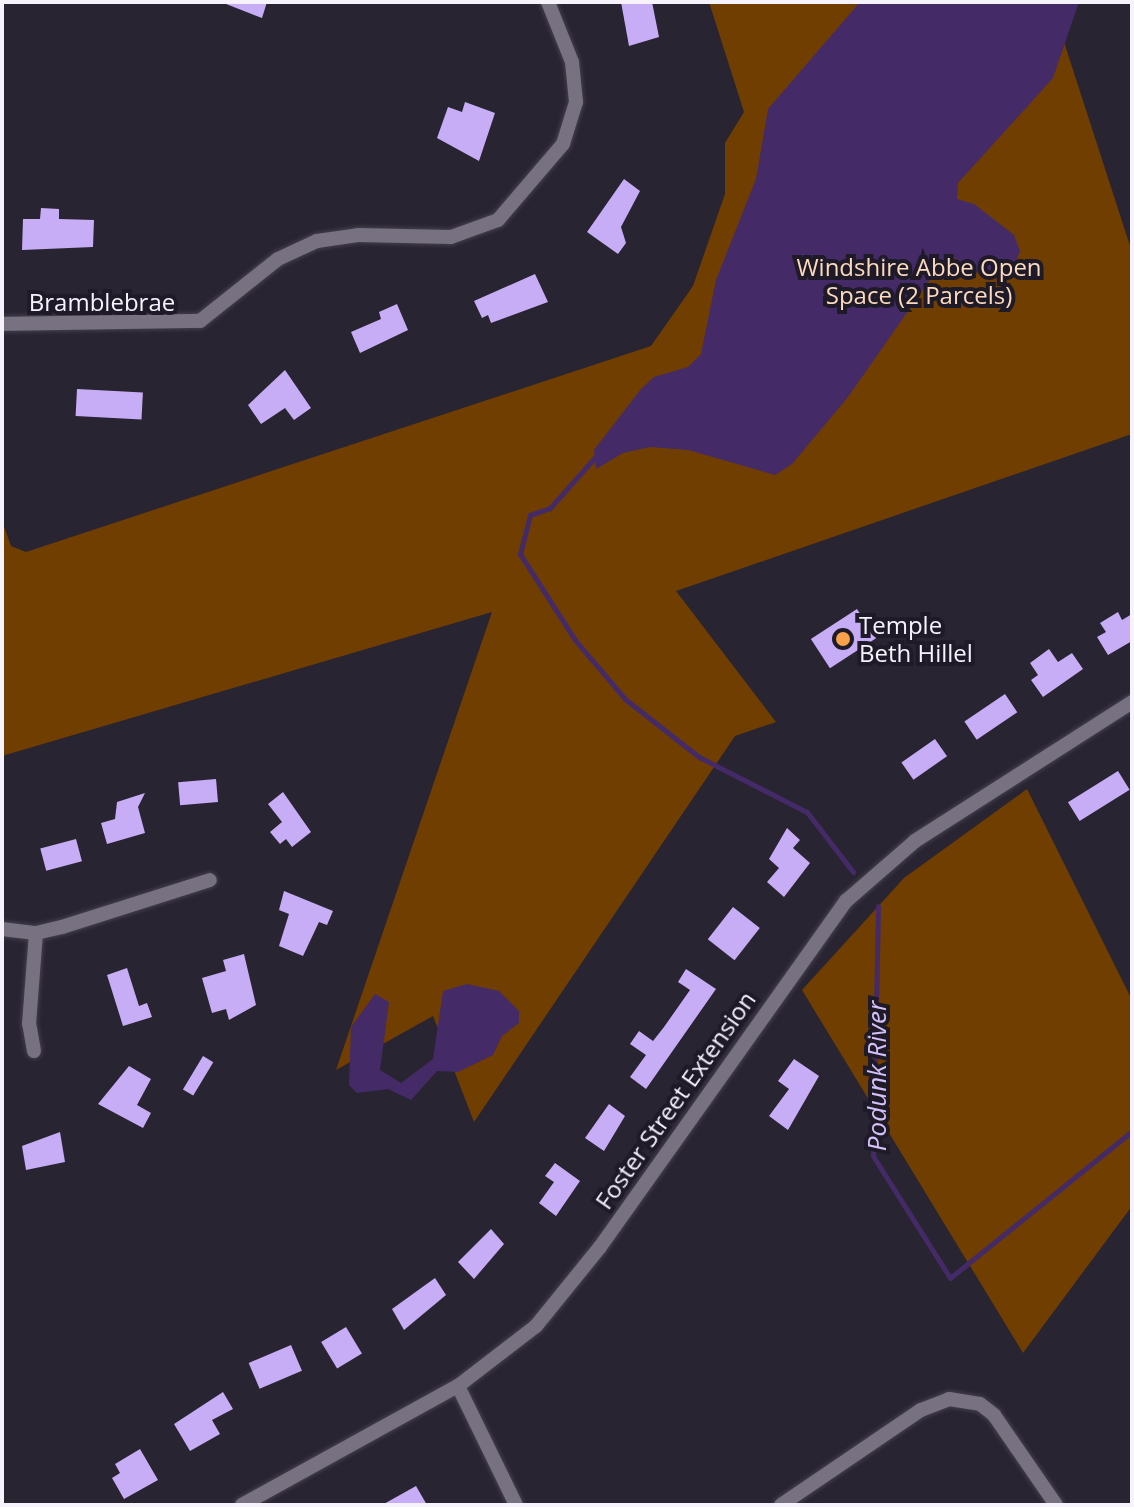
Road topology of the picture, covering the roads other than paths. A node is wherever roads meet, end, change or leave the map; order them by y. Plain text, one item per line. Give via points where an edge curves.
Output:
1 (548, 2) edge
2 (2, 324) edge
3 (1132, 702) edge
4 (210, 880) dead end
5 (2, 929) edge
6 (36, 933) junction
7 (34, 1051) dead end
8 (458, 1386) junction
9 (242, 1505) edge
10 (516, 1505) edge
11 (781, 1505) edge
12 (1056, 1505) edge

1 - 2 street, Bramblebrae via 572,62 576,102 563,144 498,220 451,237 358,235 317,241 278,259 200,321
3 - 8 street, Foster Street Extension via 915,841 846,901 600,1247 536,1326
4 - 6 street
5 - 6 street
6 - 7 street via 29,1024
8 - 9 street, Foster Street Extension
8 - 10 street
11 - 12 street via 921,1410 949,1399 971,1401 994,1415

